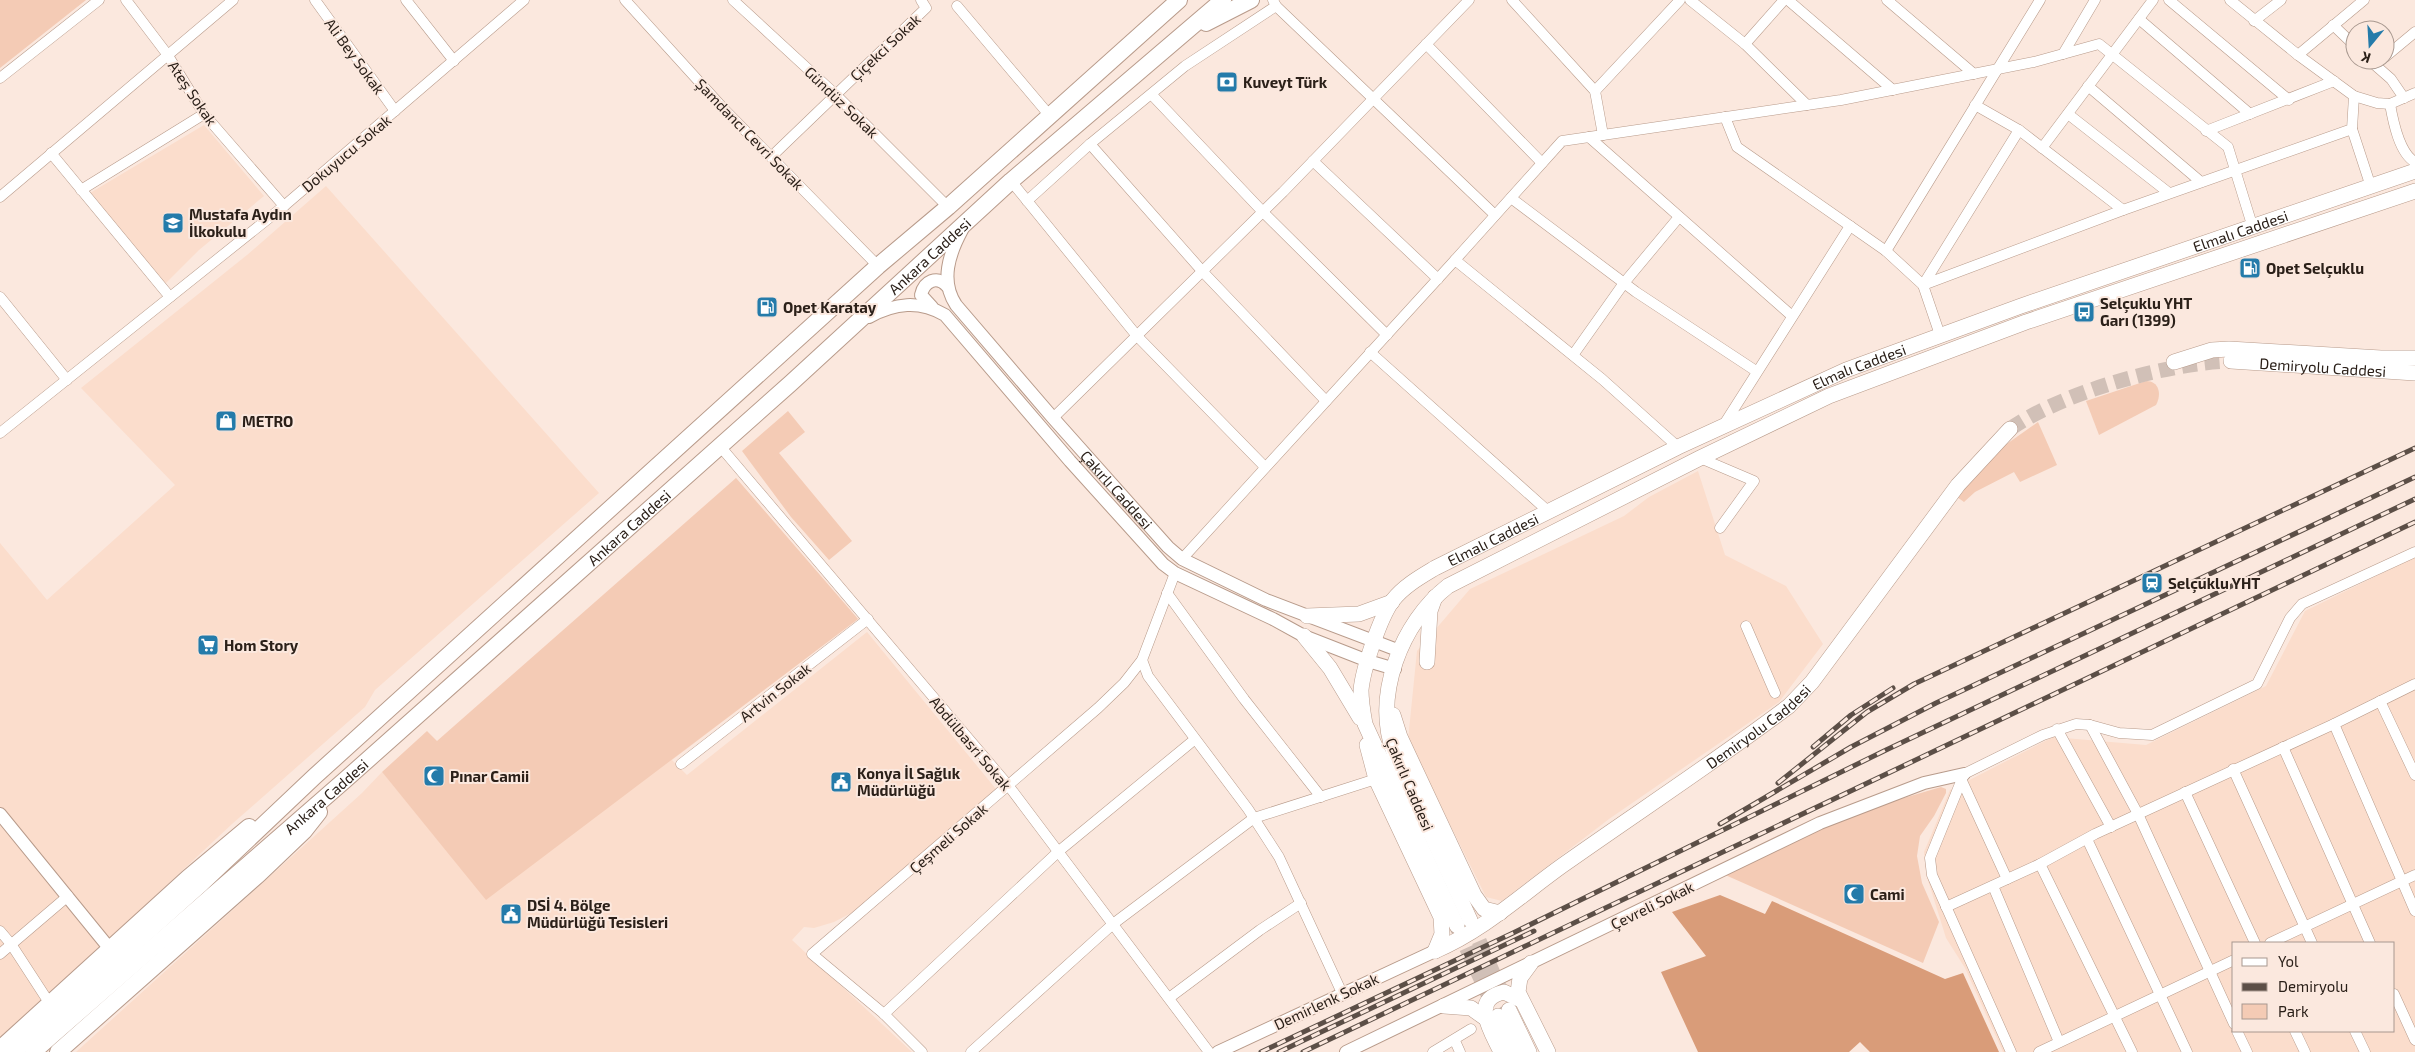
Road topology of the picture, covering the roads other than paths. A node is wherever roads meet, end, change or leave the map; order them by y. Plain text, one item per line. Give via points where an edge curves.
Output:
1 (99, 0) edge
2 (126, 0) edge
3 (234, 0) edge
4 (315, 0) edge
5 (406, 0) edge
6 (524, 0) edge
7 (625, 0) edge
8 (733, 0) edge
9 (921, 0) edge
10 (1178, 0) edge
11 (1223, 0) edge
12 (1251, 0) edge
13 (1469, 0) edge
14 (1512, 0) edge
15 (1680, 0) edge
16 (1690, 0) edge
17 (1786, 0) edge
18 (1887, 0) edge
19 (2040, 0) edge
20 (2095, 0) edge
21 (2153, 0) edge
22 (2170, 0) edge
23 (2230, 0) edge
24 (2281, 0) edge
25 (2359, 1) edge
26 (1274, 3) edge
27 (957, 6) dead end
28 (2139, 18) junction
29 (2254, 21) junction
30 (2333, 25) junction
31 (2415, 32) edge
32 (2345, 36) edge
33 (1175, 40) junction
34 (1426, 44) junction
35 (1745, 44) junction
36 (2395, 49) edge
37 (167, 54) junction
38 (2063, 54) junction
39 (2112, 55) junction
40 (2298, 55) junction
41 (454, 60) junction
42 (1996, 70) junction
43 (2383, 70) edge
44 (1974, 74) junction
45 (0, 78) edge
46 (2334, 81) junction
47 (2088, 86) junction
48 (1893, 90) junction
49 (1595, 91) junction
50 (2415, 93) edge
51 (836, 94) junction
52 (1152, 95) junction
53 (2354, 96) junction
54 (1373, 98) junction
55 (2404, 98) junction
56 (2289, 100) junction
57 (2390, 104) junction
58 (1807, 105) junction
59 (1975, 105) junction
60 (395, 111) junction
61 (204, 114) junction
62 (2068, 114) junction
63 (2250, 114) junction
64 (1050, 116) junction
65 (1725, 117) junction
66 (2352, 129) junction
67 (2019, 130) junction
68 (2206, 131) junction
69 (1603, 135) junction
70 (1589, 137) junction
71 (1090, 144) junction
72 (2042, 148) junction
73 (51, 153) junction
74 (772, 156) junction
75 (1313, 161) junction
76 (2415, 162) edge
77 (1542, 163) junction
78 (2234, 170) junction
79 (2415, 171) edge
80 (1012, 181) junction
81 (2201, 182) junction
82 (2371, 187) junction
83 (81, 190) junction
84 (2415, 191) edge
85 (2169, 194) junction
86 (0, 198) edge
87 (1511, 198) junction
88 (1027, 201) junction
89 (284, 206) junction
90 (948, 207) junction
91 (2123, 210) junction
92 (1262, 211) junction
93 (1496, 215) junction
94 (1679, 217) junction
95 (966, 222) junction
96 (1850, 226) junction
97 (2253, 228) junction
98 (1886, 251) junction
99 (1455, 260) junction
100 (878, 266) junction
101 (1202, 272) junction
102 (1438, 279) junction
103 (1624, 283) junction
104 (1924, 285) junction
105 (948, 286) junction
106 (0, 297) edge
107 (170, 297) junction
108 (932, 307) junction
109 (1792, 316) junction
110 (852, 327) junction
111 (1387, 335) junction
112 (1940, 335) junction
113 (1137, 336) junction
114 (1370, 352) junction
115 (1573, 355) junction
116 (2415, 358) edge
117 (2231, 361) tunnel mouth
118 (2174, 362) dead end
119 (1756, 371) junction
120 (2415, 373) edge
121 (67, 380) junction
122 (1326, 401) junction
123 (1052, 418) junction
124 (1722, 427) junction
125 (2010, 428) tunnel mouth
126 (0, 433) edge
127 (719, 445) junction
128 (1678, 447) junction
129 (1700, 458) junction
130 (1265, 467) junction
131 (1549, 512) junction
132 (1720, 528) dead end
133 (2415, 552) edge
134 (1182, 559) junction
135 (1175, 573) junction
136 (1167, 593) junction
137 (1436, 596) junction
138 (1392, 602) junction
139 (1307, 616) junction
140 (868, 620) junction
141 (1746, 626) dead end
142 (1304, 636) junction
143 (1375, 641) junction
144 (1400, 651) junction
145 (1142, 660) junction
146 (1368, 661) junction
147 (1427, 662) dead end
148 (1392, 676) junction
149 (2415, 684) edge
150 (1775, 693) dead end
151 (2380, 701) junction
152 (1365, 724) junction
153 (2334, 724) junction
154 (2090, 725) junction
155 (2057, 729) junction
156 (1194, 740) junction
157 (2283, 747) junction
158 (681, 764) dead end
159 (2233, 769) junction
160 (2415, 775) edge
161 (314, 777) junction
162 (1963, 777) junction
163 (1376, 779) junction
164 (345, 780) junction
165 (1008, 785) junction
166 (2185, 792) junction
167 (1321, 797) junction
168 (0, 814) edge
169 (2138, 814) junction
170 (1254, 818) junction
171 (2111, 826) junction
172 (2087, 839) junction
173 (1059, 851) junction
174 (2040, 864) junction
175 (2415, 875) edge
176 (2007, 879) junction
177 (2402, 882) junction
178 (1992, 886) junction
179 (68, 896) junction
180 (1301, 903) junction
181 (2352, 905) junction
182 (1946, 907) junction
183 (2415, 911) edge
184 (1500, 913) junction
185 (1113, 924) junction
186 (2304, 927) junction
187 (0, 931) edge
188 (2255, 942) edge
189 (2272, 942) edge
190 (2312, 942) edge
191 (2370, 942) edge
192 (11, 944) junction
193 (110, 949) junction
194 (1435, 951) junction
195 (0, 954) edge
196 (2232, 961) edge
197 (1532, 964) junction
198 (2210, 971) junction
199 (1342, 993) junction
200 (2160, 994) junction
201 (2395, 996) edge
202 (1169, 998) junction
203 (1521, 1000) junction
204 (50, 1004) junction
205 (1444, 1006) junction
206 (884, 1014) junction
207 (1497, 1015) junction
208 (2114, 1015) junction
209 (2232, 1020) edge
210 (1471, 1029) dead end
211 (2237, 1032) edge
212 (2295, 1032) edge
213 (2355, 1032) edge
214 (2415, 1040) edge
215 (1455, 1041) junction
216 (2059, 1042) junction
217 (0, 1049) edge
218 (13, 1052) edge
219 (33, 1052) edge
220 (58, 1052) edge
221 (922, 1052) edge
222 (971, 1052) edge
223 (1209, 1052) edge
224 (1218, 1052) edge
225 (1346, 1052) edge
226 (1433, 1052) edge
227 (1460, 1052) edge
228 (1501, 1052) edge
229 (1515, 1052) edge
230 (1529, 1052) edge
231 (1548, 1052) edge
232 (2010, 1052) edge
233 (2039, 1052) edge
234 (2132, 1052) edge
235 (2187, 1052) edge
236 (2247, 1052) edge
237 (2305, 1052) edge
238 (2365, 1052) edge

1 - 45 street
2 - 37 street, Ateş Sokak
3 - 37 street
4 - 60 street, Ali Bey Sokak
5 - 41 street
6 - 41 street, Dokuyucu Sokak
7 - 74 street, Şamdancı Cevri Sokak via 723,108
8 - 51 street, Gündüz Sokak
9 - 51 street, Çiçekci Sokak via 926,8
10 - 64 main road, Ankara Caddesi
11 - 33 main road, Ankara Caddesi
12 - 33 main road
13 - 34 street
14 - 49 street
15 - 49 street
16 - 35 street
17 - 35 street
17 - 48 street
18 - 44 street
19 - 42 street
20 - 38 street
21 - 28 street
22 - 56 street
23 - 29 street
24 - 29 street
25 - 30 street
26 - 52 street via 1185,66
26 - 54 street
27 - 64 street
28 - 39 street
28 - 63 street
29 - 40 street
30 - 32 street
30 - 40 street
31 - 36 street
33 - 80 main road, Ankara Caddesi
34 - 54 street
34 - 77 street
35 - 58 street
37 - 61 street, Ateş Sokak
37 - 73 street
38 - 39 street via 2099,44
38 - 42 street
39 - 47 street
39 - 68 street
40 - 46 street
41 - 60 street, Dokuyucu Sokak
42 - 44 street
42 - 59 street
43 - 55 street
44 - 48 street
46 - 53 street
46 - 56 street
47 - 62 street
47 - 81 street
48 - 58 street
49 - 69 street
50 - 55 street
51 - 74 street, Çiçekci Sokak
51 - 90 street, Gündüz Sokak
52 - 71 street
52 - 92 street
53 - 57 street
53 - 66 street
54 - 75 street
54 - 93 street
55 - 57 street
56 - 63 street
57 - 76 street via 2401,144
58 - 65 street
59 - 67 street
59 - 98 street
60 - 89 street, Dokuyucu Sokak
61 - 83 street
61 - 89 street, Ateş Sokak
62 - 72 street
62 - 85 street
63 - 68 street
64 - 90 main road, Ankara Caddesi
65 - 69 street
65 - 96 street via 1737,147
66 - 78 street
66 - 82 street
67 - 72 street
67 - 104 street
68 - 78 street via 2228,147
69 - 70 street
70 - 77 street via 1562,141
70 - 94 street
71 - 88 street
71 - 101 street
72 - 91 street
73 - 83 street
73 - 86 street
74 - 100 street, Şamdancı Cevri Sokak
75 - 92 street
75 - 102 street
77 - 87 street
78 - 81 street
78 - 97 street
79 - 82 main road, Elmalı Caddesi
80 - 88 street
80 - 95 main road, Ankara Caddesi
81 - 85 street
82 - 97 main road, Elmalı Caddesi
83 - 107 street
84 - 129 main road, Elmalı Caddesi via 2026,322 1829,396
85 - 91 street
87 - 93 street
87 - 103 street
88 - 113 street
89 - 107 street, Dokuyucu Sokak
90 - 100 main road, Ankara Caddesi
91 - 104 street
92 - 101 street
92 - 111 street
93 - 99 street
94 - 103 street
94 - 109 street
95 - 105 street via 951,256
95 - 110 main road, Ankara Caddesi
96 - 98 street
96 - 109 street
97 - 112 main road, Elmalı Caddesi
98 - 104 street
99 - 102 street
99 - 115 street
100 - 161 main road, Ankara Caddesi
101 - 113 street
101 - 122 street
102 - 111 street
103 - 115 street
103 - 119 street
104 - 112 street
105 - 108 street via 937,280 923,288 921,295
105 - 123 street, Çakırlı Caddesi via 956,305
106 - 121 street
107 - 121 street, Dokuyucu Sokak
108 - 110 street via 898,305 883,309
108 - 135 street, Çakırlı Caddesi via 945,315 1070,461
109 - 119 street
110 - 127 main road, Ankara Caddesi
111 - 114 street
112 - 124 main road, Elmalı Caddesi via 1830,377
113 - 123 street
113 - 130 street
114 - 122 street
114 - 131 street
115 - 128 street
116 - 118 main road via 2229,349 2212,350
117 - 120 main road, Demiryolu Caddesi
119 - 124 street
121 - 126 street, Dokuyucu Sokak
122 - 130 street
123 - 134 street, Çakırlı Caddesi
124 - 128 main road, Elmalı Caddesi
125 - 184 main road, Demiryolu Caddesi via 1958,485 1801,694 1776,716 1539,882
127 - 140 street, Abdülbasri Sokak
127 - 164 main road, Ankara Caddesi
128 - 131 main road, Elmalı Caddesi
129 - 132 street via 1754,481
129 - 137 main road, Elmalı Caddesi via 1462,577
130 - 134 street
131 - 138 main road, Elmalı Caddesi via 1435,568 1410,584
133 - 154 street via 2302,604 2290,618 2256,684 2152,735 2120,733
134 - 139 street, Çakırlı Caddesi
135 - 136 street, Çeşmeli Sokak
135 - 142 street, Çakırlı Caddesi via 1273,618
136 - 145 street, Çeşmeli Sokak
136 - 167 street
137 - 144 main road, Elmalı Caddesi via 1417,617
137 - 147 main road via 1430,611
138 - 139 main road via 1359,614
138 - 143 main road, Elmalı Caddesi
139 - 143 street, Çakırlı Caddesi
140 - 158 street, Artvin Sokak
140 - 165 street, Abdülbasri Sokak
141 - 150 street
142 - 146 street, Çakırlı Caddesi
142 - 152 main road via 1330,668
143 - 144 street, Çakırlı Caddesi
143 - 146 main road, Elmalı Caddesi
144 - 148 main road, Elmalı Caddesi
145 - 156 street via 1148,676
145 - 165 street, Çeşmeli Sokak via 1098,708
146 - 148 street, Çakırlı Caddesi
146 - 152 main road, Çakırlı Caddesi via 1361,690
148 - 152 main road, Çakırlı Caddesi via 1386,715 1390,742 1463,923
148 - 184 main road via 1392,711 1400,737 1474,895 1484,908
149 - 151 street
151 - 153 street
151 - 160 street
152 - 163 main road via 1366,743
153 - 157 street
153 - 177 street
154 - 155 street via 2076,724
154 - 169 street
155 - 162 street
155 - 171 street
156 - 170 street
156 - 173 street
157 - 159 street
157 - 181 street
159 - 166 street
159 - 186 street
161 - 193 main road via 224,847
161 - 218 main road, Ankara Caddesi
162 - 176 street
162 - 182 street via 1930,858 1932,875
162 - 197 street, Çevreli Sokak via 1924,782 1820,824
163 - 167 street
163 - 194 main road via 1441,917 1442,934
164 - 219 main road, Ankara Caddesi
164 - 220 main road via 304,831 259,874
165 - 173 street, Abdülbasri Sokak
165 - 206 street, Çeşmeli Sokak via 812,954
166 - 169 street
166 - 188 street
167 - 170 street
168 - 179 street
169 - 171 street
169 - 198 street
170 - 180 street via 1279,857
170 - 185 street
171 - 172 street
172 - 174 street
172 - 200 street
173 - 185 street, Abdülbasri Sokak
173 - 206 street
174 - 176 street
174 - 208 street
175 - 177 street
176 - 178 street
177 - 181 street
177 - 183 street
178 - 182 street
178 - 216 street
179 - 192 street
179 - 193 street
180 - 199 street
180 - 202 street
181 - 186 street
181 - 191 street
182 - 232 street
184 - 194 main road, Demiryolu Caddesi via 1470,935
185 - 202 street, Abdülbasri Sokak
185 - 222 street
186 - 189 street
186 - 190 street
187 - 192 street
192 - 195 street
192 - 204 street
193 - 204 main road
194 - 199 street, Demirlenk Sokak
196 - 198 street
197 - 203 main road via 1520,978
197 - 205 street, Çevreli Sokak
198 - 200 street
198 - 209 street
199 - 224 street, Demirlenk Sokak
200 - 208 street
200 - 235 street
201 - 214 street
202 - 223 street, Abdülbasri Sokak
203 - 207 main road via 1510,993 1497,994 1487,1003
203 - 231 main road
204 - 217 main road
205 - 207 main road via 1471,1008
205 - 225 street, Çevreli Sokak
206 - 221 street, Çeşmeli Sokak
207 - 228 main road
207 - 229 main road
207 - 230 main road
208 - 216 street
208 - 234 street
210 - 215 street
211 - 236 street
212 - 237 street
213 - 238 street
215 - 226 street
215 - 227 street
216 - 233 street

